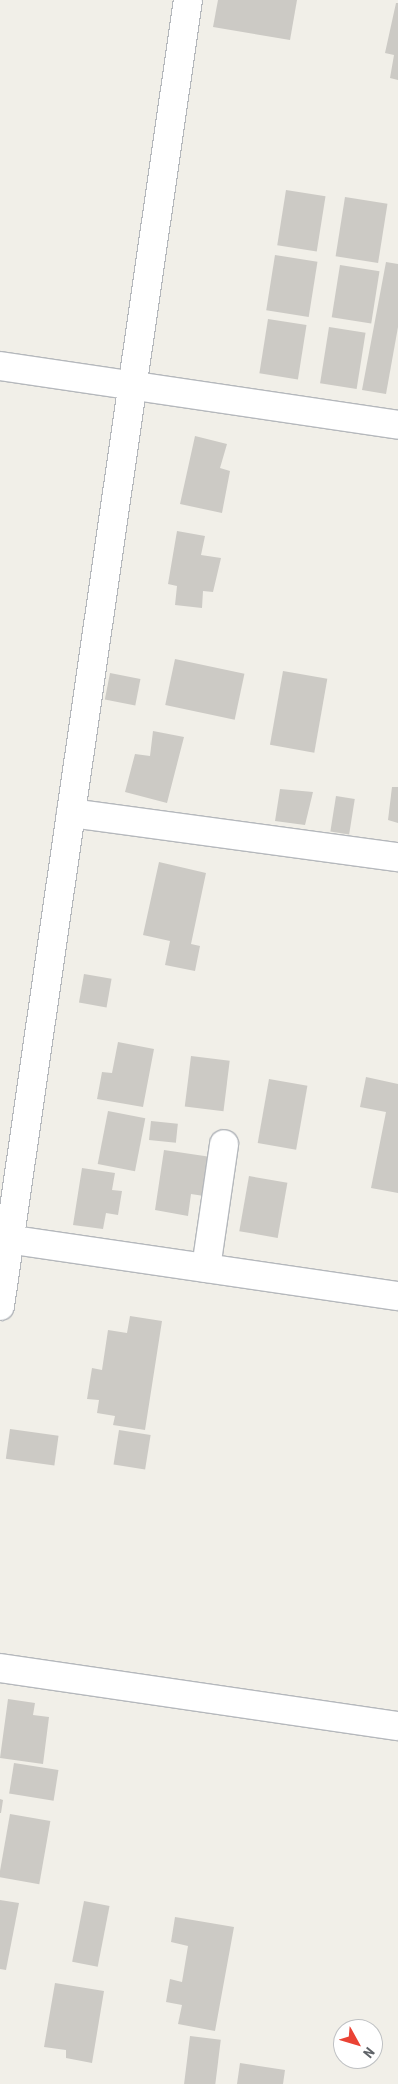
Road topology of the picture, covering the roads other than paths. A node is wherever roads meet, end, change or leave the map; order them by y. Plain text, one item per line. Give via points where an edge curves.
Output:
1 (188, 0) edge
2 (0, 366) edge
3 (132, 386) junction
4 (398, 425) edge
5 (71, 814) junction
6 (398, 857) edge
7 (224, 1144) dead end
8 (5, 1239) edge
9 (206, 1268) junction
10 (398, 1296) edge
11 (0, 1306) edge
12 (0, 1668) edge
13 (398, 1726) edge

1 - 3 street
2 - 3 street
3 - 4 street
3 - 5 street
5 - 6 street
5 - 8 street
7 - 9 street
8 - 9 street
8 - 11 street
9 - 10 street
12 - 13 street

